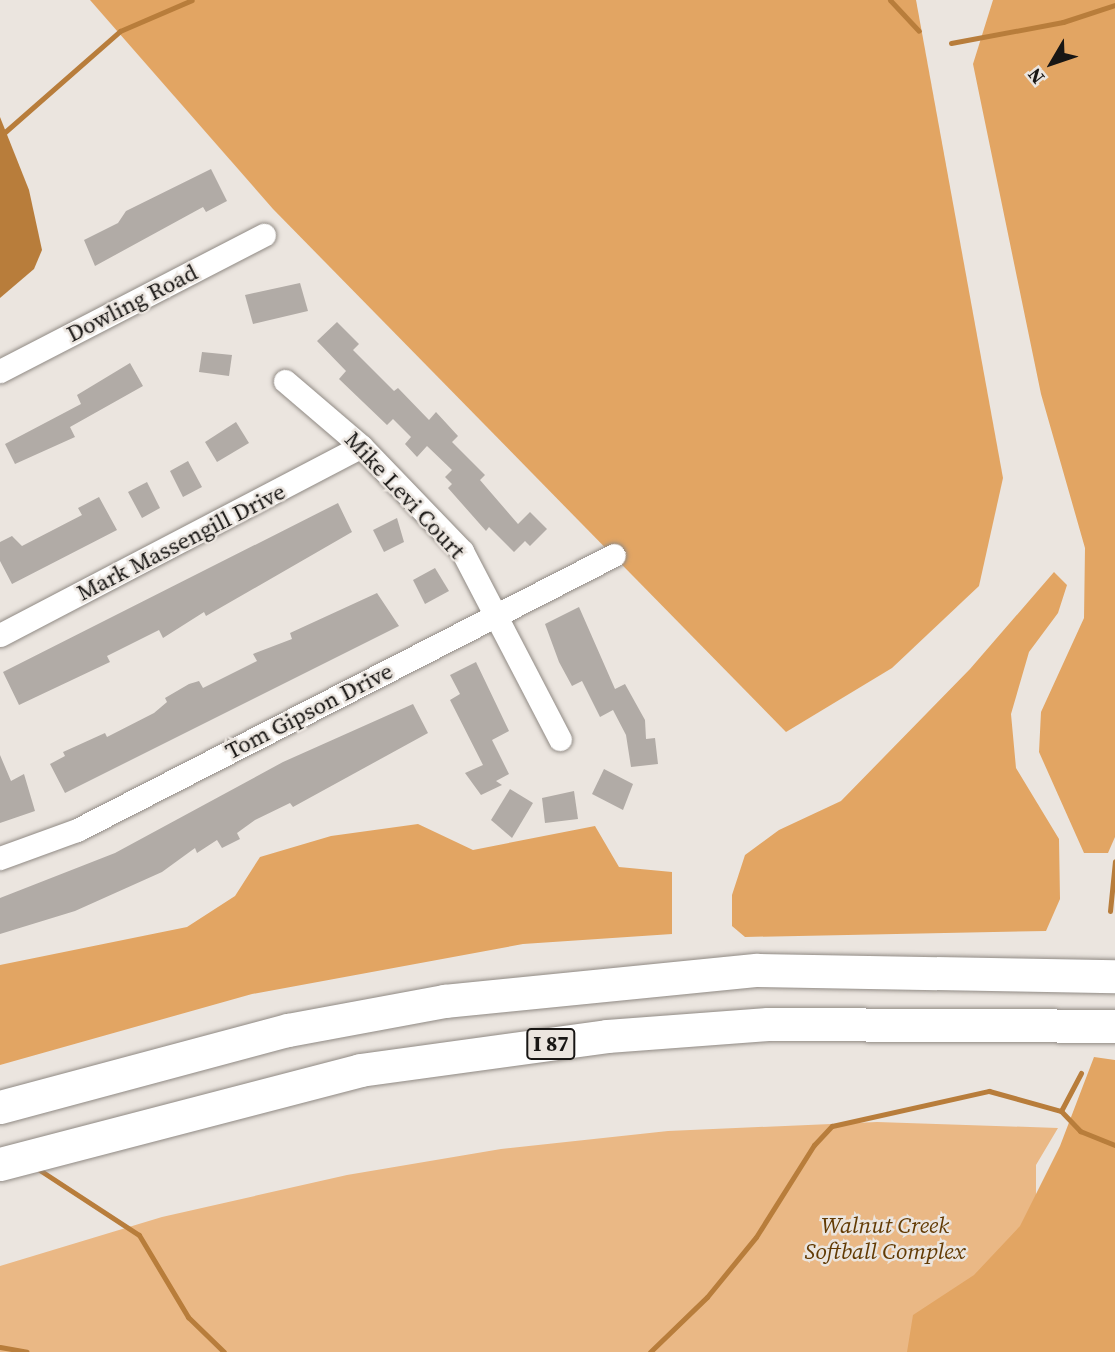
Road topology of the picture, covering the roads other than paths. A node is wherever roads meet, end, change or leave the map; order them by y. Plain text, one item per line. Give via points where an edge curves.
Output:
1 (264, 235) dead end
2 (0, 371) edge
3 (285, 381) dead end
4 (361, 446) junction
5 (614, 555) dead end
6 (498, 615) junction
7 (0, 635) edge
8 (561, 739) dead end
9 (0, 858) edge
10 (1115, 975) edge
11 (1115, 1026) edge
12 (0, 1107) edge
13 (0, 1164) edge

1 - 2 street, Dowling Road
3 - 4 street, Mike Levi Court
4 - 6 street, Mike Levi Court via 462,551
4 - 7 street, Mark Massengill Drive
5 - 6 street, Tom Gipson Drive
6 - 8 street, Mike Levi Court
6 - 9 street, Tom Gipson Drive via 77,830
10 - 12 highway, I 87 via 757,970 444,1001 288,1030
11 - 13 highway, I 87 via 768,1024 607,1036 360,1070

